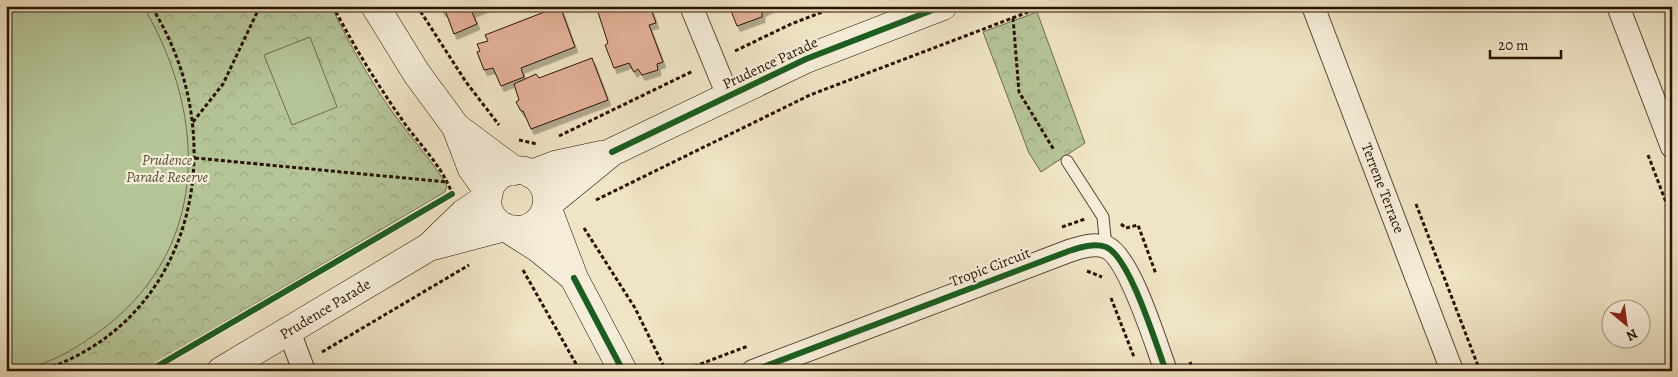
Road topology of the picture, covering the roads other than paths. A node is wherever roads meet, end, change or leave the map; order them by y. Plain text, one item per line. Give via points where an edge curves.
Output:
1 (375, 6) edge
2 (691, 6) edge
3 (943, 6) edge
4 (1313, 6) edge
5 (1618, 6) edge
6 (728, 96) junction
7 (1672, 147) edge
8 (612, 152) junction
9 (491, 153) junction
10 (1068, 160) road end
11 (523, 172) junction
12 (488, 194) junction
13 (547, 206) junction
14 (507, 228) junction
15 (429, 247) junction
16 (1106, 247) junction
17 (574, 278) junction
18 (289, 331) junction
19 (303, 368) edge
20 (221, 371) edge
21 (624, 371) edge
22 (753, 371) edge
23 (1166, 371) edge
24 (1452, 371) edge

1 - 9 street via 417,74 456,127
2 - 6 street
3 - 6 street, Prudence Parade via 806,59
4 - 24 street, Terrene Terrace
5 - 7 street
6 - 8 street, Prudence Parade
8 - 11 street, Prudence Parade
8 - 13 street, Prudence Parade
9 - 11 street
9 - 12 street
10 - 16 lane via 1103,217
11 - 12 street via 499,177
11 - 13 street via 544,187
12 - 14 street via 492,215
12 - 15 street, Prudence Parade via 464,212
13 - 14 street via 543,216 527,228
13 - 17 street
14 - 15 street, Prudence Parade
14 - 17 street via 538,248
15 - 18 street, Prudence Parade
16 - 22 street, Tropic Circuit via 1085,246 1069,251
16 - 23 street via 1119,256 1126,267
17 - 21 street
18 - 19 street
18 - 20 street, Prudence Parade

